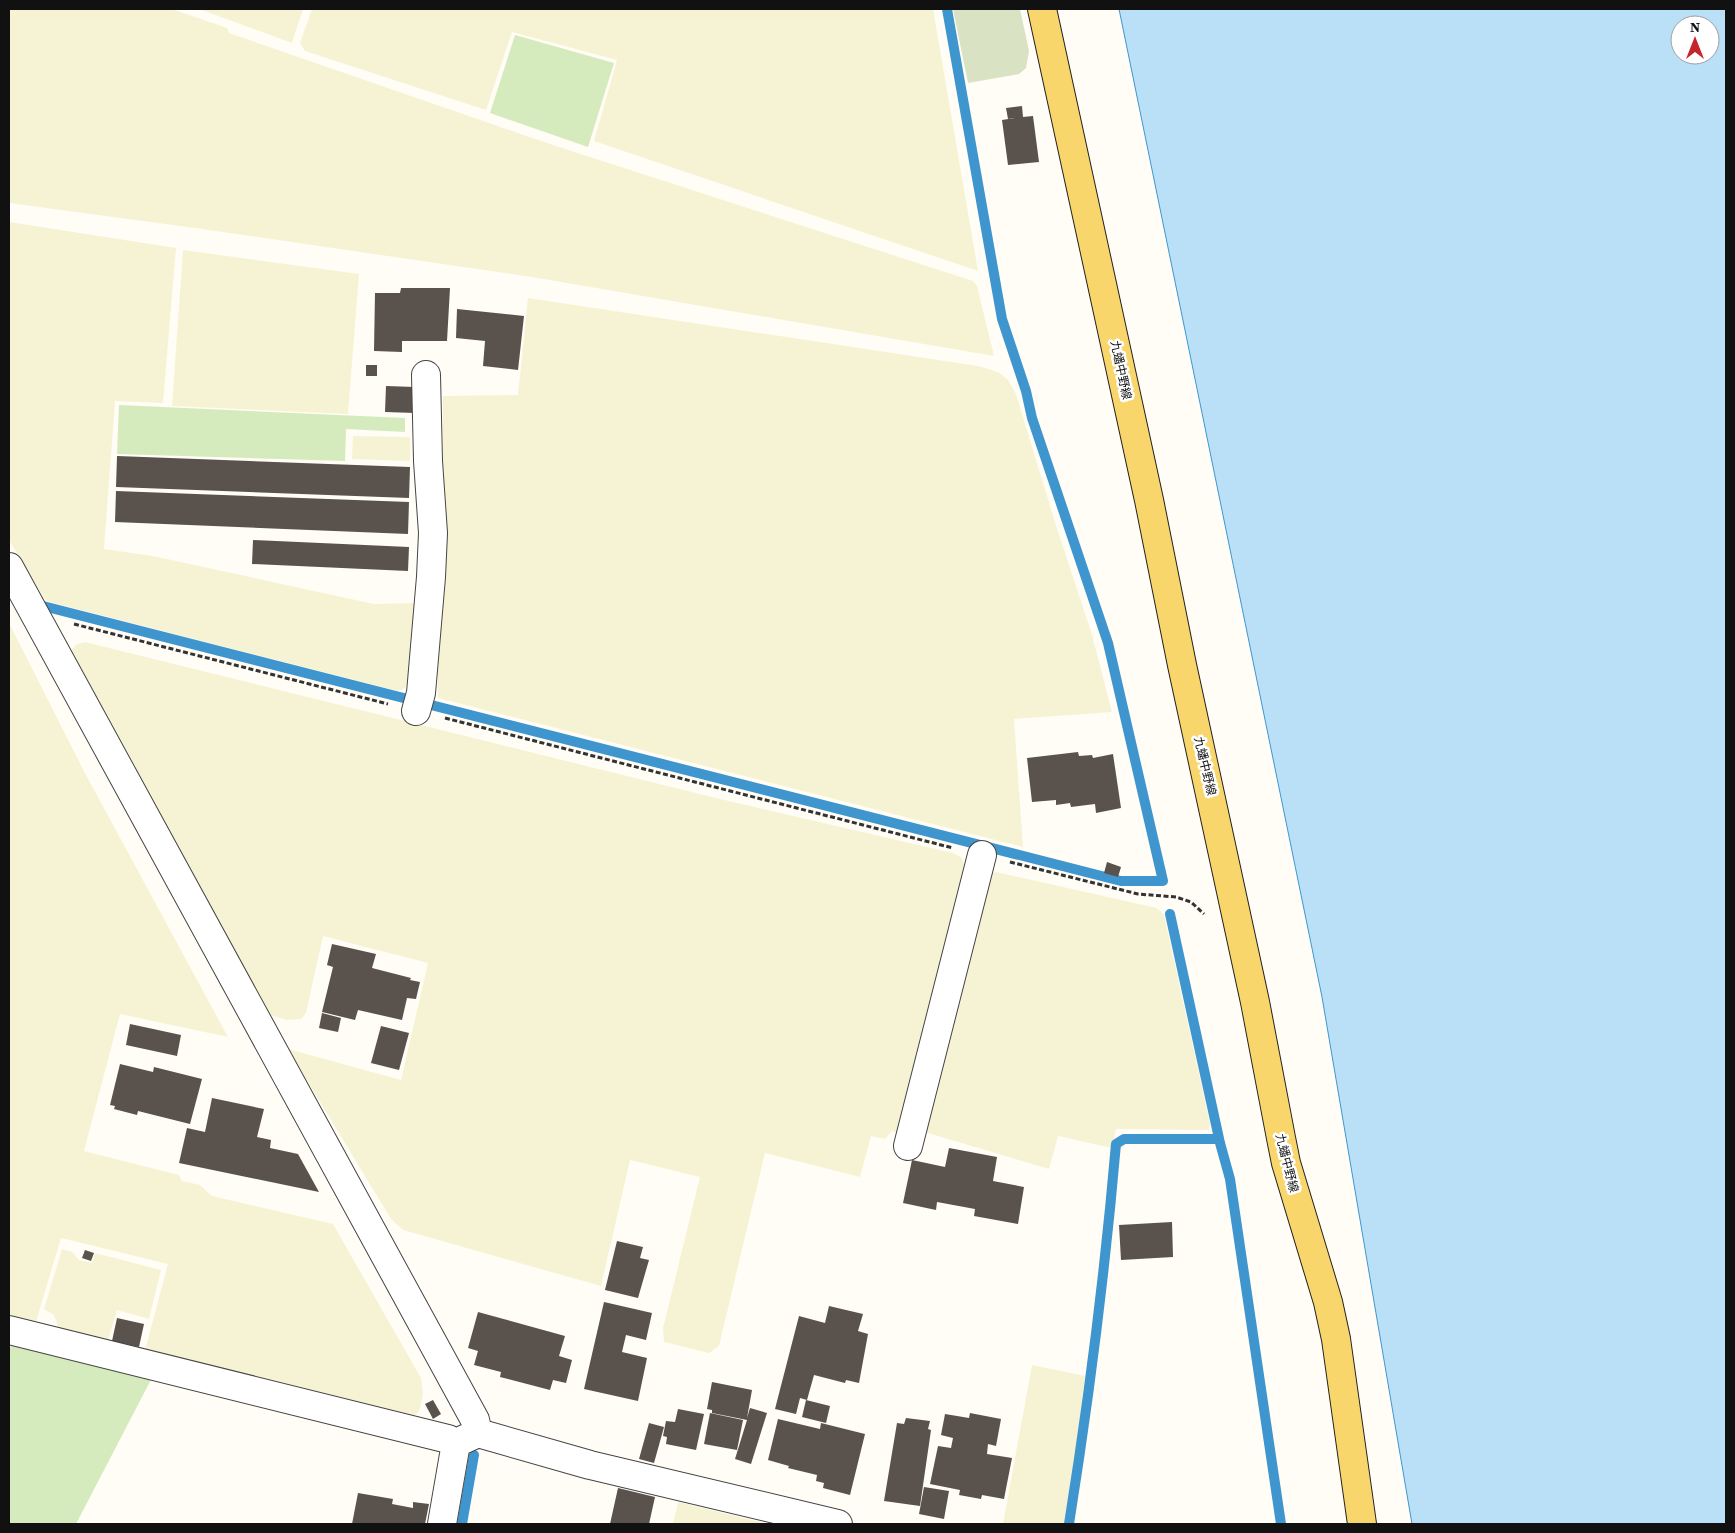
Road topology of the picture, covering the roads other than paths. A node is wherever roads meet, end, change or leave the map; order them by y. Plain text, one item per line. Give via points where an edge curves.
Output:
1 (1042, 9) edge
2 (426, 375) dead end
3 (9, 567) edge
4 (417, 705) road end
5 (982, 855) road end
6 (908, 1146) dead end
7 (9, 1330) edge
8 (467, 1438) junction
9 (442, 1524) edge
10 (838, 1524) edge
11 (1362, 1524) edge

1 - 11 main road, 九蟠中野線 via 1255,1002 1280,1138 1336,1339
2 - 4 street via 431,577 421,692
3 - 8 street via 475,1420
5 - 6 street
7 - 8 street via 438,1436
8 - 9 street
8 - 10 street

